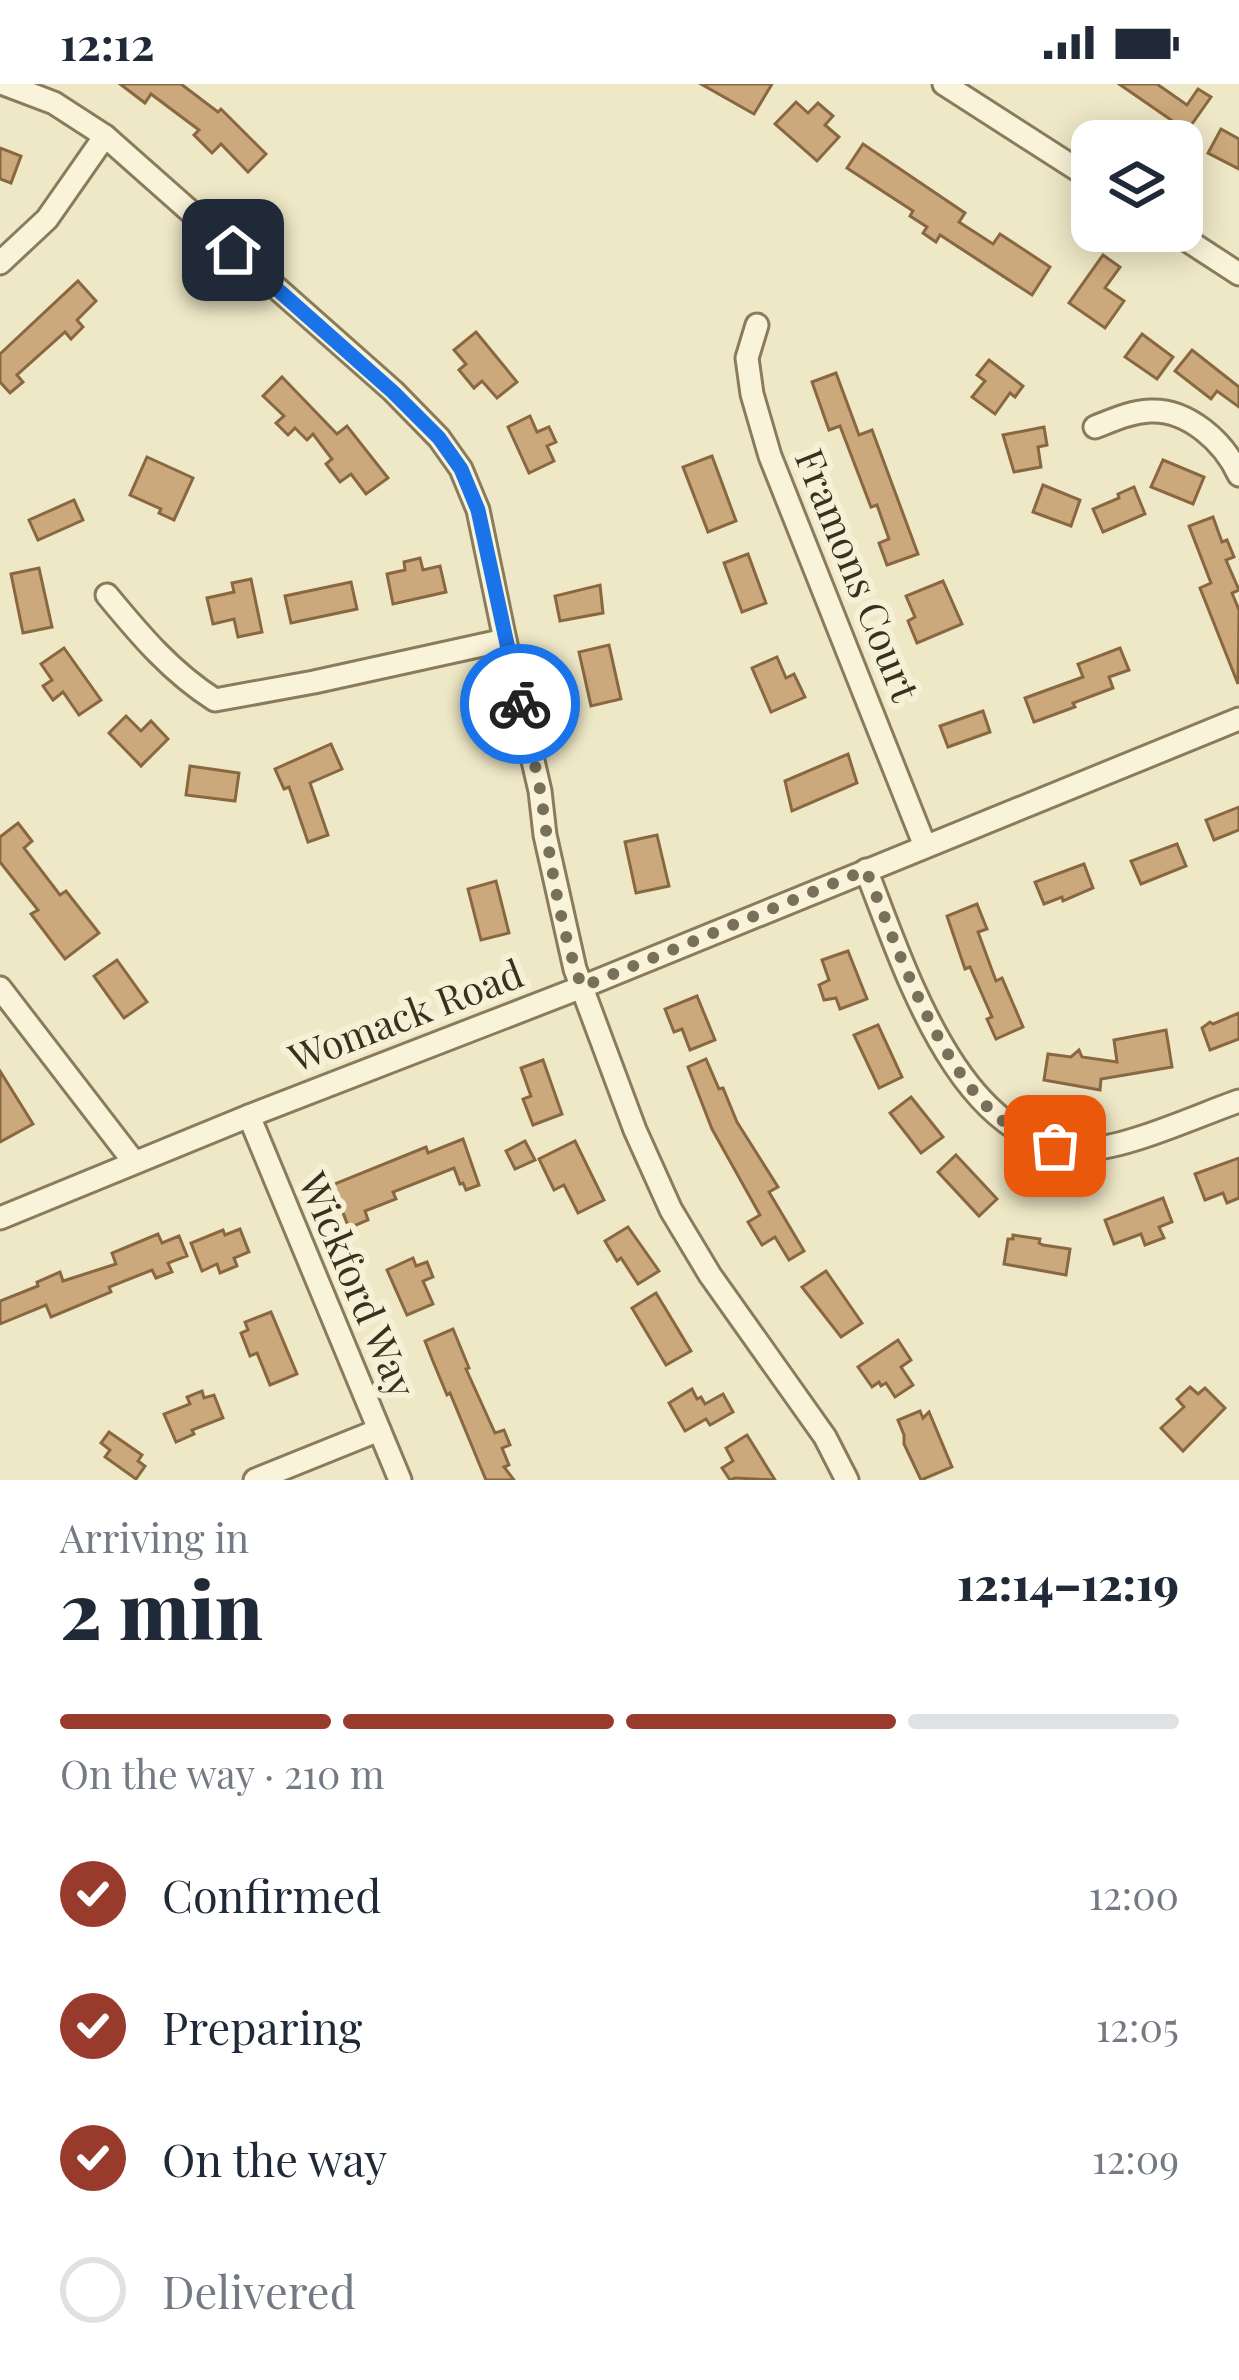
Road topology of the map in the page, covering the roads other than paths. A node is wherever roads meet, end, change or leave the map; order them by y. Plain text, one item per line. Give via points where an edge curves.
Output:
1 (4, 84) edge
2 (944, 84) edge
3 (105, 136) junction
4 (1071, 166) edge
5 (1203, 249) edge
6 (0, 263) edge
7 (1237, 269) edge
8 (757, 325) dead end
9 (1095, 427) dead end
10 (1239, 475) edge
11 (107, 595) dead end
12 (505, 640) junction
13 (1239, 719) edge
14 (926, 846) junction
15 (866, 870) junction
16 (582, 987) junction
17 (0, 988) edge
18 (1239, 1101) edge
19 (249, 1116) junction
20 (134, 1162) junction
21 (0, 1218) edge
22 (379, 1430) junction
23 (255, 1480) edge
24 (400, 1480) edge
25 (848, 1480) edge

1 - 3 street
2 - 4 street
3 - 6 street via 47,219
3 - 12 street via 439,438 478,510
5 - 7 street
8 - 14 street, Framons Court via 747,358 770,456
9 - 10 street via 1156,410 1187,419 1214,438
11 - 12 street via 160,657 215,700
12 - 16 street
13 - 14 street, Womack Road
14 - 15 street, Womack Road
15 - 16 street, Womack Road
15 - 18 street via 951,1060 1018,1131 1090,1149
16 - 19 street, Womack Road
16 - 25 street via 671,1210
17 - 20 street
19 - 20 street, Womack Road
19 - 22 street, Wickford Way
20 - 21 street, Womack Road
22 - 23 street
22 - 24 street, Wickford Way

